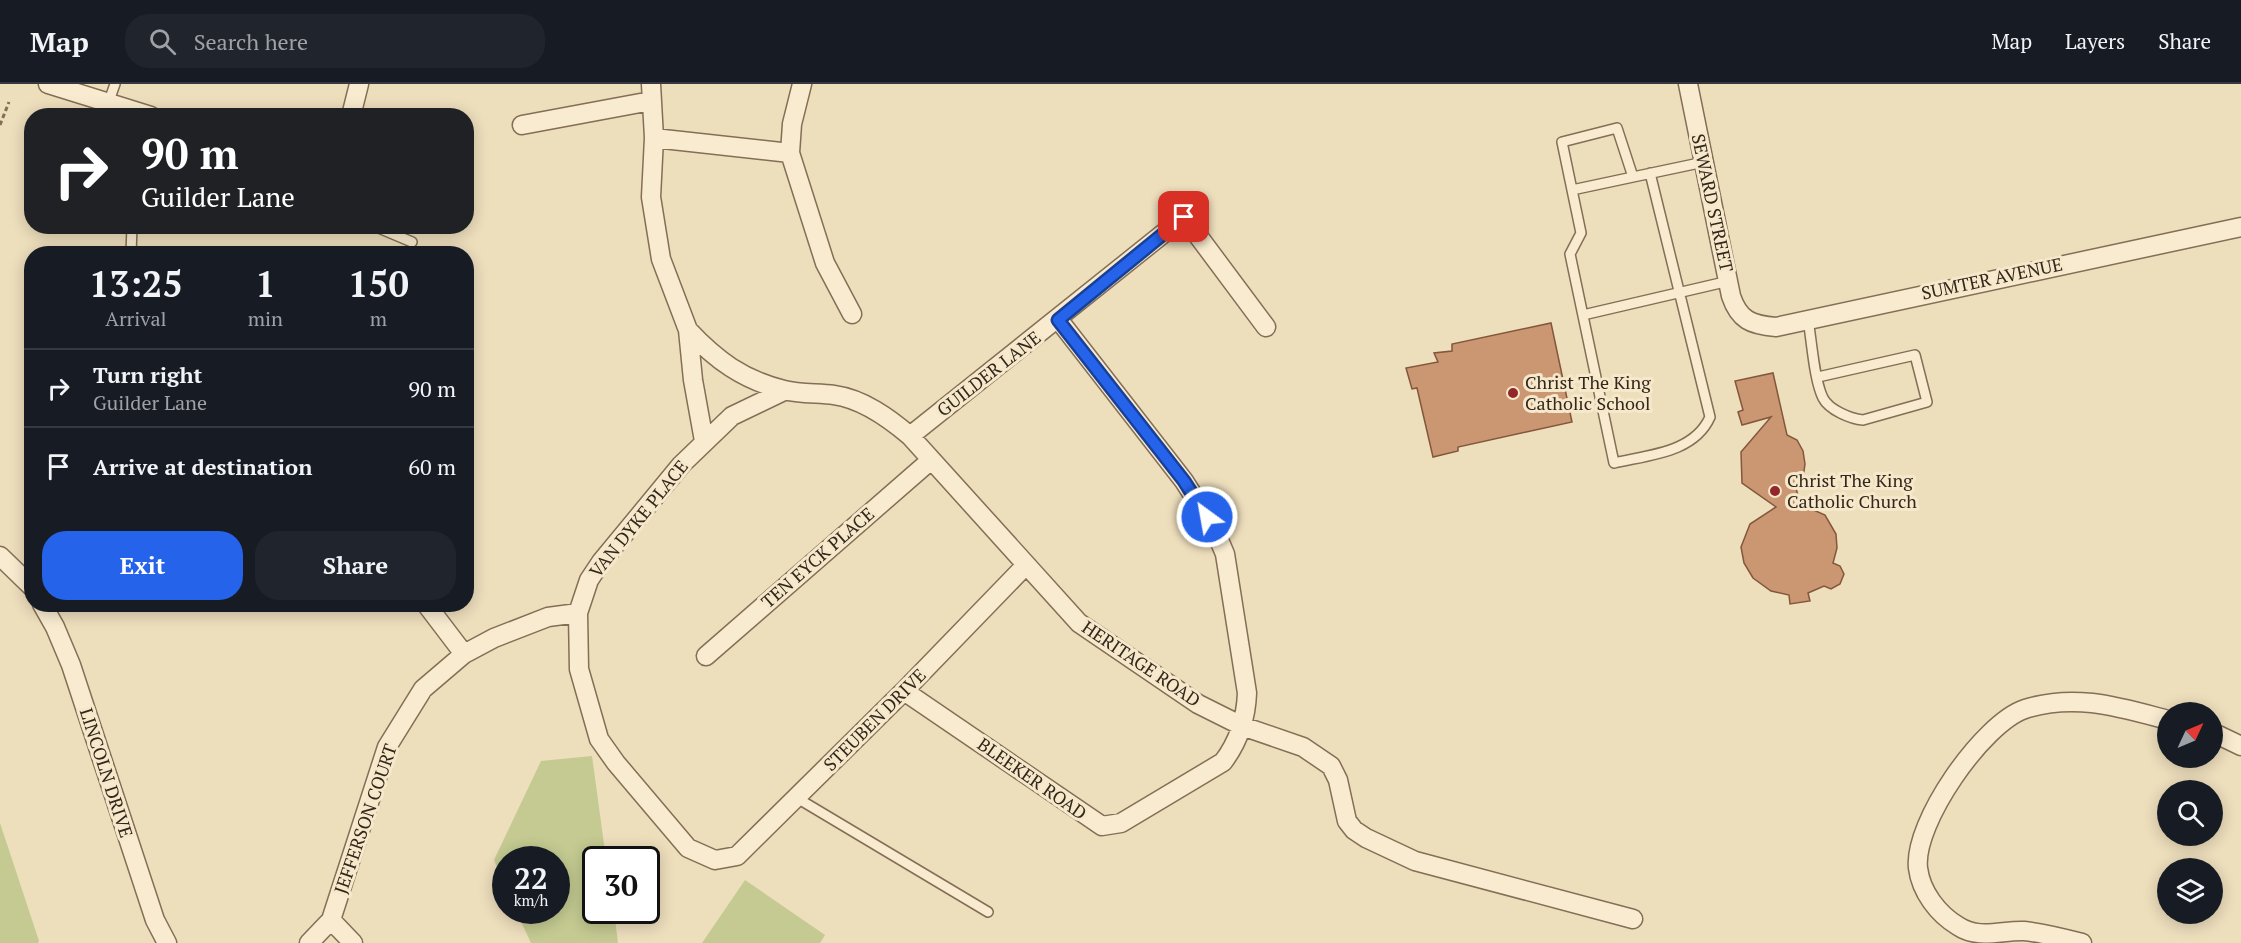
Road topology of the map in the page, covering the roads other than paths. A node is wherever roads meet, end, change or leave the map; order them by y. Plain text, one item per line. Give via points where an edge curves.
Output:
1 (48, 84) edge
2 (115, 84) edge
3 (359, 84) edge
4 (802, 84) edge
5 (1694, 85) edge
6 (651, 93) edge
7 (109, 101) junction
8 (129, 108) edge
9 (353, 108) edge
10 (522, 125) dead end
11 (654, 138) junction
12 (790, 153) junction
13 (1704, 162) junction
14 (1650, 173) junction
15 (1633, 177) junction
16 (1572, 190) junction
17 (2241, 227) edge
18 (393, 234) edge
19 (412, 242) dead end
20 (1729, 281) junction
21 (1680, 293) junction
22 (852, 314) dead end
23 (1583, 315) junction
24 (1058, 320) junction
25 (1744, 320) joint
26 (1808, 320) junction
27 (1266, 327) dead end
28 (688, 330) junction
29 (1818, 377) junction
30 (784, 391) junction
31 (910, 436) junction
32 (704, 441) junction
33 (931, 460) junction
34 (0, 556) edge
35 (1026, 566) junction
36 (24, 579) edge
37 (47, 612) edge
38 (432, 612) edge
39 (578, 613) junction
40 (464, 654) junction
41 (706, 656) dead end
42 (904, 691) junction
43 (2157, 717) edge
44 (1242, 726) junction
45 (2223, 737) edge
46 (2241, 746) edge
47 (796, 798) junction
48 (715, 860) joint
49 (988, 912) dead end
50 (1633, 919) dead end
51 (331, 920) junction
52 (167, 943) edge
53 (309, 943) edge
54 (352, 943) edge
55 (2082, 943) edge

1 - 7 street
2 - 7 lane
3 - 9 street
4 - 12 street
5 - 13 street, SEWARD STREET
6 - 10 street
6 - 11 street, HERITAGE ROAD
7 - 8 street
11 - 12 street
11 - 28 street, HERITAGE ROAD via 651,197 661,260
12 - 22 street via 825,263
13 - 14 lane
13 - 20 street, SEWARD STREET
14 - 15 lane
14 - 21 lane
15 - 16 lane
15 - 16 lane via 1617,128 1562,142
16 - 23 lane via 1581,233 1570,254
17 - 26 street, SUMTER AVENUE
18 - 19 lane
20 - 21 lane
20 - 25 street, SEWARD STREET via 1736,310
21 - 23 lane
21 - 23 lane via 1710,417 1703,432 1679,447 1614,463
24 - 27 street, GUILDER LANE via 1184,217
24 - 31 street, GUILDER LANE
24 - 44 street, BLEEKER ROAD via 1184,481 1214,528 1225,554 1247,693
25 - 26 street, SUMTER AVENUE via 1756,326 1776,327
26 - 29 lane
28 - 30 street, HERITAGE ROAD via 712,357 734,371
28 - 32 street, HERITAGE ROAD
29 - 29 lane via 1823,399 1852,419 1863,420 1927,402 1915,355
30 - 31 street, HERITAGE ROAD via 838,396 874,410
30 - 32 street, VAN DYKE PLACE via 732,416
31 - 33 street, HERITAGE ROAD
32 - 39 street, VAN DYKE PLACE via 601,562 589,580
33 - 35 street, HERITAGE ROAD
33 - 41 street, TEN EYCK PLACE
34 - 36 street
35 - 42 street, STEUBEN DRIVE
35 - 44 street, HERITAGE ROAD via 1079,623 1198,704
37 - 52 street, LINCOLN DRIVE via 71,665 155,921
38 - 40 street
39 - 40 street, JEFFERSON COURT via 523,625
39 - 48 street, VAN DYKE PLACE via 579,669 599,739 688,848
40 - 51 street, JEFFERSON COURT via 423,689 387,747
42 - 44 street, BLEEKER ROAD via 1102,826 1121,823 1223,762 1235,746
42 - 47 street, STEUBEN DRIVE
43 - 55 street via 2089,701 2062,700 2024,710 1995,728 1966,763 1937,806 1918,852 1918,870 1926,892 1941,914 1960,928 1975,933 2036,932
44 - 50 street, HERITAGE ROAD via 1318,755 1331,766 1338,780 1347,821 1354,830 1390,851
45 - 46 street
47 - 48 street, STEUBEN DRIVE via 737,856
47 - 49 lane
51 - 53 street, JEFFERSON COURT
51 - 54 street

